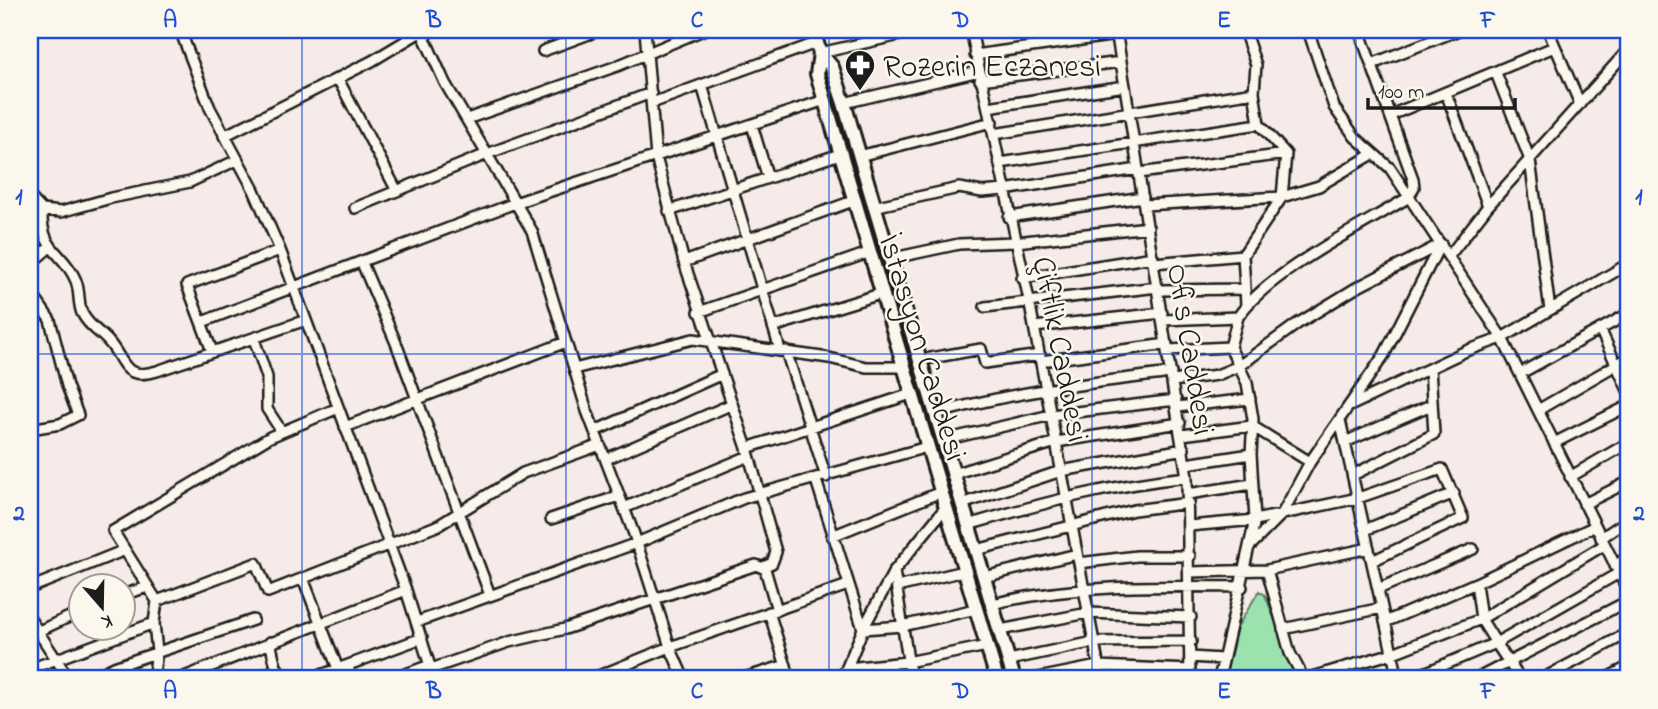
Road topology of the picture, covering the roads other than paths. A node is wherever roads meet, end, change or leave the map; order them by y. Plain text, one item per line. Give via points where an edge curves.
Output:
1 (180, 30) edge
2 (422, 30) edge
3 (569, 30) edge
4 (600, 30) edge
5 (645, 30) edge
6 (703, 30) edge
7 (813, 30) edge
8 (922, 30) edge
9 (971, 30) edge
10 (1244, 30) edge
11 (1308, 30) edge
12 (1360, 30) edge
13 (1459, 30) edge
14 (1548, 30) edge
15 (1116, 32) edge
16 (573, 40) junction
17 (1554, 47) junction
18 (818, 48) junction
19 (1628, 50) edge
20 (543, 51) dead end
21 (646, 54) junction
22 (975, 55) junction
23 (1121, 62) junction
24 (1372, 64) junction
25 (1496, 73) junction
26 (979, 76) junction
27 (338, 79) junction
28 (702, 85) junction
29 (1125, 86) junction
30 (1254, 93) junction
31 (1446, 93) junction
32 (651, 98) junction
33 (825, 100) junction
34 (844, 103) junction
35 (1580, 104) junction
36 (988, 107) junction
37 (1130, 113) junction
38 (1391, 116) junction
39 (467, 119) junction
40 (992, 122) junction
41 (1259, 124) junction
42 (752, 125) junction
43 (994, 134) junction
44 (224, 136) junction
45 (717, 136) junction
46 (1134, 142) junction
47 (488, 154) junction
48 (840, 154) junction
49 (1286, 154) junction
50 (1373, 154) junction
51 (859, 156) junction
52 (656, 157) junction
53 (237, 160) junction
54 (1530, 160) junction
55 (1000, 163) junction
56 (1139, 171) junction
57 (768, 178) junction
58 (733, 189) junction
59 (1004, 190) junction
60 (397, 191) junction
61 (30, 197) edge
62 (1282, 197) junction
63 (1409, 197) junction
64 (853, 201) junction
65 (1144, 201) junction
66 (515, 202) junction
67 (1488, 206) junction
68 (873, 207) junction
69 (355, 208) dead end
70 (42, 210) junction
71 (669, 211) junction
72 (1009, 218) junction
73 (1148, 227) junction
74 (747, 239) junction
75 (1016, 242) junction
76 (1441, 244) junction
77 (50, 247) junction
78 (280, 250) junction
79 (868, 253) junction
80 (1243, 255) junction
81 (1449, 256) junction
82 (889, 258) junction
83 (1153, 260) junction
84 (362, 262) junction
85 (684, 262) junction
86 (30, 264) edge
87 (1627, 269) edge
88 (1022, 278) junction
89 (295, 288) junction
90 (1158, 288) junction
91 (1245, 289) junction
92 (762, 290) junction
93 (30, 291) edge
94 (880, 294) junction
95 (1029, 300) junction
96 (1246, 305) junction
97 (985, 307) dead end
98 (1550, 310) junction
99 (699, 312) junction
100 (1628, 314) edge
101 (1162, 317) junction
102 (1238, 317) junction
103 (306, 320) junction
104 (202, 323) junction
105 (773, 327) junction
106 (1034, 327) junction
107 (1601, 330) junction
108 (1502, 338) junction
109 (254, 339) junction
110 (566, 342) junction
111 (709, 342) junction
112 (1167, 347) junction
113 (1230, 347) junction
114 (212, 351) junction
115 (783, 351) junction
116 (1040, 358) junction
117 (1628, 358) edge
118 (920, 360) junction
119 (1617, 364) junction
120 (1239, 366) junction
121 (902, 367) junction
122 (1430, 368) junction
123 (573, 369) junction
124 (1521, 373) junction
125 (720, 375) junction
126 (1172, 377) junction
127 (1046, 388) junction
128 (1628, 390) edge
129 (911, 394) junction
130 (1250, 398) junction
131 (416, 400) junction
132 (1177, 404) junction
133 (1431, 404) junction
134 (730, 405) junction
135 (1350, 405) junction
136 (1628, 405) edge
137 (338, 408) junction
138 (1538, 410) junction
139 (936, 414) junction
140 (1051, 415) junction
141 (1340, 420) junction
142 (1180, 424) junction
143 (1252, 426) junction
144 (810, 427) junction
145 (345, 428) junction
146 (30, 429) edge
147 (282, 432) junction
148 (595, 432) junction
149 (1182, 435) junction
150 (944, 440) junction
151 (1056, 442) junction
152 (1345, 442) junction
153 (1554, 443) junction
154 (1628, 443) edge
155 (600, 445) junction
156 (927, 447) junction
157 (1184, 449) junction
158 (748, 452) junction
159 (1251, 454) junction
160 (606, 460) junction
161 (1310, 462) junction
162 (1185, 464) junction
163 (1061, 471) junction
164 (953, 474) junction
165 (1353, 475) junction
166 (826, 477) junction
167 (1187, 477) junction
168 (1570, 477) junction
169 (816, 480) junction
170 (1628, 482) edge
171 (1252, 484) junction
172 (941, 492) junction
173 (1454, 493) junction
174 (759, 494) junction
175 (619, 496) junction
176 (1066, 496) junction
177 (1188, 498) junction
178 (1358, 498) junction
179 (962, 504) junction
180 (1584, 504) junction
181 (624, 508) junction
182 (946, 508) junction
183 (460, 514) junction
184 (1282, 514) junction
185 (551, 519) dead end
186 (1255, 520) junction
187 (1628, 520) edge
188 (968, 524) junction
189 (1071, 525) junction
190 (1189, 526) junction
191 (1595, 526) junction
192 (1365, 530) junction
193 (832, 536) junction
194 (1602, 542) junction
195 (637, 543) junction
196 (1250, 545) junction
197 (387, 546) junction
198 (1369, 548) junction
199 (1473, 549) dead end
200 (125, 550) junction
201 (976, 550) junction
202 (1190, 556) junction
203 (1628, 557) edge
204 (1078, 558) junction
205 (1372, 561) junction
206 (763, 567) junction
207 (1245, 568) junction
208 (1267, 569) junction
209 (1617, 569) junction
210 (894, 571) junction
211 (964, 571) junction
212 (1190, 572) junction
213 (984, 577) junction
214 (303, 578) junction
215 (1476, 583) junction
216 (848, 585) junction
217 (1191, 586) junction
218 (148, 587) junction
219 (897, 587) junction
220 (1242, 587) junction
221 (30, 588) edge
222 (1083, 589) junction
223 (1378, 589) junction
224 (405, 590) junction
225 (136, 591) edge
226 (1628, 591) edge
227 (490, 596) junction
228 (655, 599) junction
229 (157, 601) junction
230 (1628, 601) edge
231 (992, 604) junction
232 (1382, 608) junction
233 (976, 609) junction
234 (773, 611) junction
235 (1088, 613) junction
236 (1191, 617) junction
237 (30, 619) edge
238 (66, 619) edge
239 (1481, 619) junction
240 (253, 620) dead end
241 (1385, 621) junction
242 (416, 622) junction
243 (154, 623) junction
244 (319, 624) junction
245 (902, 626) junction
246 (863, 629) junction
247 (1283, 629) junction
248 (1000, 630) junction
249 (1628, 633) edge
250 (33, 634) edge
251 (422, 638) junction
252 (1191, 641) junction
253 (270, 642) junction
254 (1094, 642) junction
255 (1496, 643) junction
256 (987, 646) junction
257 (670, 648) junction
258 (158, 652) junction
259 (1393, 653) junction
260 (1190, 657) junction
261 (54, 659) junction
262 (1222, 659) junction
263 (1009, 660) junction
264 (907, 662) junction
265 (1510, 663) junction
266 (786, 665) junction
267 (1098, 666) junction
268 (343, 667) junction
269 (1628, 667) edge
270 (847, 668) junction
271 (30, 669) edge
272 (432, 671) edge
273 (279, 674) edge
274 (1190, 675) edge
275 (69, 679) edge
276 (89, 679) edge
277 (153, 679) edge
278 (179, 679) edge
279 (254, 679) edge
280 (310, 679) edge
281 (353, 679) edge
282 (392, 679) edge
283 (592, 679) edge
284 (684, 679) edge
285 (741, 679) edge
286 (790, 679) edge
287 (842, 679) edge
288 (911, 679) edge
289 (995, 679) edge
290 (1014, 679) edge
291 (1033, 679) edge
292 (1101, 679) edge
293 (1219, 679) edge
294 (1305, 679) edge
295 (1398, 679) edge
296 (1410, 679) edge
297 (1476, 679) edge
298 (1520, 679) edge
299 (1542, 679) edge
300 (1605, 679) edge

1 - 44 street
2 - 27 street
2 - 39 street
3 - 16 street
4 - 16 street
5 - 21 street
6 - 21 street
7 - 18 main road, İstasyon Caddesi
8 - 18 street
9 - 22 street, Çiftlik Caddesi
10 - 30 street via 1256,65
11 - 50 street via 1334,107
12 - 24 street
13 - 24 street
14 - 17 street
15 - 22 street
15 - 23 street, Ofis Caddesi
16 - 20 street
17 - 25 street
17 - 35 street
18 - 28 street
18 - 33 main road, İstasyon Caddesi via 817,74
18 - 34 main road via 832,67
19 - 35 street
21 - 32 street
21 - 39 street
22 - 26 street, Çiftlik Caddesi
23 - 26 street
23 - 29 street, Ofis Caddesi
24 - 38 street
25 - 31 street
25 - 54 street
26 - 34 street
26 - 36 street, Çiftlik Caddesi
27 - 44 street
27 - 60 street
28 - 32 street
28 - 45 street
29 - 36 street
29 - 37 street, Ofis Caddesi
30 - 37 street
30 - 41 street
31 - 38 street
31 - 67 street
32 - 47 street
32 - 52 street
33 - 42 street
33 - 48 main road, İstasyon Caddesi
34 - 51 main road
35 - 54 street
36 - 40 street, Çiftlik Caddesi
37 - 43 street
37 - 46 street, Ofis Caddesi
38 - 63 street via 1414,183
39 - 47 street
40 - 43 street, Çiftlik Caddesi
40 - 51 street
41 - 46 street
41 - 49 street
42 - 45 street
42 - 57 street
43 - 55 street, Çiftlik Caddesi
44 - 53 street
45 - 52 street
45 - 58 street
46 - 55 street
46 - 56 street, Ofis Caddesi
47 - 60 street
47 - 66 street
48 - 57 street
48 - 64 main road, İstasyon Caddesi
49 - 56 street
49 - 62 street
50 - 62 street via 1319,186
50 - 63 street via 1390,168
51 - 68 main road
52 - 66 street
52 - 71 street
53 - 70 street via 175,187 61,212
53 - 78 street
54 - 67 street
54 - 98 street
55 - 59 street, Çiftlik Caddesi
56 - 59 street
56 - 65 street, Ofis Caddesi
57 - 58 street
58 - 71 street
58 - 74 street
59 - 68 street via 959,188
59 - 72 street, Çiftlik Caddesi
60 - 69 street
61 - 70 street
62 - 65 street
62 - 80 street
63 - 76 street
63 - 96 street via 1272,281
64 - 74 street
64 - 79 main road, İstasyon Caddesi
65 - 72 street
65 - 73 street, Ofis Caddesi
66 - 84 street
66 - 110 street via 531,231
67 - 81 street
68 - 82 main road
70 - 77 street via 41,224
71 - 85 street
72 - 75 street, Çiftlik Caddesi
73 - 75 street
73 - 83 street, Ofis Caddesi
74 - 85 street
74 - 92 street
75 - 82 street via 959,244
75 - 88 street, Çiftlik Caddesi
76 - 81 street
76 - 120 street via 1356,288
76 - 135 street via 1384,355
77 - 86 street
77 - 114 street via 76,281 81,311 130,372 142,375
78 - 89 street
78 - 104 street via 187,285
79 - 92 street
79 - 94 main road, İstasyon Caddesi
80 - 83 street
80 - 91 street
81 - 108 street
82 - 118 main road
83 - 88 street
83 - 90 street, Ofis Caddesi
84 - 89 street
84 - 131 street
85 - 99 street
87 - 98 street
88 - 95 street, Çiftlik Caddesi
89 - 103 street
89 - 104 street
90 - 91 street
90 - 95 street
90 - 101 street, Ofis Caddesi
91 - 96 street
92 - 99 street
92 - 105 street
93 - 146 street via 50,320 78,415 60,424
94 - 105 street
94 - 121 main road, İstasyon Caddesi
95 - 97 street
95 - 106 street, Çiftlik Caddesi
96 - 102 street
98 - 108 street
99 - 111 street
100 - 107 street
101 - 102 street
101 - 106 street
101 - 112 street, Ofis Caddesi
102 - 113 street
103 - 109 street
103 - 137 street
104 - 114 street
105 - 115 street
106 - 116 street, Çiftlik Caddesi
107 - 119 street
107 - 124 street
108 - 122 street
108 - 124 street
109 - 114 street
109 - 147 street via 267,377 267,409
110 - 123 street
110 - 131 street
111 - 115 street
111 - 123 street via 693,339
111 - 125 street
112 - 113 street
112 - 116 street
112 - 126 street, Ofis Caddesi
113 - 120 street
115 - 121 street via 866,367
115 - 144 street
116 - 118 street via 985,363 981,348
116 - 127 street, Çiftlik Caddesi
117 - 119 street
118 - 139 main road
119 - 128 street
119 - 138 street
120 - 126 street via 1217,375
120 - 130 street
121 - 129 main road, İstasyon Caddesi
122 - 133 street
122 - 135 street
123 - 148 street
124 - 138 street
125 - 134 street
125 - 148 street
126 - 127 street
126 - 132 street, Ofis Caddesi
127 - 139 street
127 - 140 street, Çiftlik Caddesi
129 - 144 street
129 - 156 main road, İstasyon Caddesi
130 - 132 street
130 - 143 street
131 - 145 street
131 - 183 street
132 - 140 street
132 - 142 street, Ofis Caddesi
133 - 152 street
133 - 165 street via 1434,434
134 - 158 street
134 - 160 street
135 - 141 street
136 - 153 street
137 - 145 street
137 - 147 street
138 - 153 street
139 - 150 main road
140 - 150 street
140 - 151 street, Çiftlik Caddesi
141 - 152 street
141 - 161 street
142 - 149 street, Ofis Caddesi
142 - 151 street
143 - 149 street
143 - 159 street
143 - 161 street
144 - 158 street
144 - 166 street
145 - 197 street
147 - 200 street via 113,531
148 - 155 street
149 - 157 street, Ofis Caddesi
150 - 164 main road
151 - 163 street, Çiftlik Caddesi
151 - 164 street
152 - 165 street
153 - 168 street
154 - 168 street
155 - 160 street
155 - 183 street via 523,473
156 - 166 street
156 - 172 main road, İstasyon Caddesi
157 - 162 street, Ofis Caddesi
157 - 163 street
158 - 174 street
158 - 181 street
159 - 162 street
159 - 171 street
160 - 175 street
161 - 184 street
162 - 167 street, Ofis Caddesi
163 - 176 street, Çiftlik Caddesi
163 - 179 street
164 - 179 main road
165 - 178 street
166 - 169 street
167 - 176 street
167 - 177 street, Ofis Caddesi
168 - 180 street
169 - 174 street
169 - 193 street
170 - 180 street
171 - 177 street
171 - 186 street
172 - 182 main road, İstasyon Caddesi
172 - 193 street
173 - 178 street via 1442,469
173 - 192 street
173 - 205 street via 1463,518
174 - 195 street
174 - 206 street via 776,552 772,563
175 - 181 street
175 - 185 street
176 - 188 street
176 - 189 street, Çiftlik Caddesi
177 - 189 street
177 - 190 street, Ofis Caddesi
178 - 184 street
178 - 192 street
179 - 188 main road
180 - 191 street
181 - 195 street
182 - 210 street
182 - 211 main road, İstasyon Caddesi
183 - 197 street
183 - 227 street
184 - 186 street
184 - 196 street
186 - 190 street
186 - 196 street
187 - 194 street
188 - 201 main road
189 - 201 street
189 - 204 street, Çiftlik Caddesi
190 - 202 street, Ofis Caddesi
191 - 194 street
191 - 215 street
192 - 198 street
193 - 216 street
194 - 209 street
194 - 239 street
195 - 227 street
195 - 228 street
196 - 207 street
197 - 214 street
197 - 224 street
198 - 205 street
198 - 208 street
199 - 223 street
200 - 218 street
200 - 221 street
201 - 213 main road
202 - 204 street
202 - 212 street, Ofis Caddesi
203 - 209 street
204 - 213 street
204 - 222 street, Çiftlik Caddesi
205 - 223 street
206 - 228 street via 757,565
206 - 234 street
207 - 208 street
207 - 212 street
207 - 220 street
208 - 247 street
209 - 226 street
209 - 255 street
210 - 219 street
210 - 246 street
211 - 219 street
211 - 233 main road, İstasyon Caddesi
212 - 217 street, Ofis Caddesi
213 - 231 main road
214 - 229 street via 268,592 256,563
214 - 244 street
215 - 239 street
215 - 241 street
216 - 234 street
216 - 246 street
217 - 220 street
217 - 222 street
217 - 236 street, Ofis Caddesi
218 - 225 street
218 - 229 street
219 - 245 street
220 - 262 street
222 - 231 street
222 - 235 street, Çiftlik Caddesi
223 - 232 street
224 - 242 street
224 - 244 street
227 - 242 street
228 - 257 street
228 - 272 street via 509,642
229 - 243 street
230 - 265 street
231 - 248 main road
232 - 241 street
232 - 247 street
233 - 245 street
233 - 256 main road, İstasyon Caddesi
234 - 257 street
234 - 266 street
235 - 236 street
235 - 248 street
235 - 254 street, Çiftlik Caddesi
236 - 252 street, Ofis Caddesi
237 - 250 street
238 - 250 street
239 - 255 street
239 - 259 street
240 - 258 street
241 - 259 street
242 - 251 street
243 - 258 street
243 - 261 street
244 - 253 street
244 - 268 street
245 - 246 street
245 - 264 street
246 - 270 street
247 - 294 street
248 - 263 main road
249 - 299 street
250 - 261 street
251 - 268 street
251 - 272 street
252 - 254 street
252 - 260 street, Ofis Caddesi
253 - 273 street
253 - 278 street
254 - 263 street
254 - 267 street, Çiftlik Caddesi
255 - 265 street
255 - 296 street
256 - 264 street
256 - 289 main road, İstasyon Caddesi
257 - 283 street
257 - 284 street
258 - 276 street
258 - 277 street
259 - 294 street
259 - 295 street
260 - 262 street
260 - 274 street, Ofis Caddesi
261 - 271 street
261 - 275 street
262 - 293 street
263 - 290 main road
264 - 270 street
264 - 288 street
265 - 297 street
265 - 298 street
266 - 285 street
266 - 286 street
267 - 274 street
267 - 291 street
267 - 292 street, Çiftlik Caddesi
268 - 280 street
268 - 281 street
269 - 300 street
270 - 287 street
272 - 282 street
273 - 279 street

